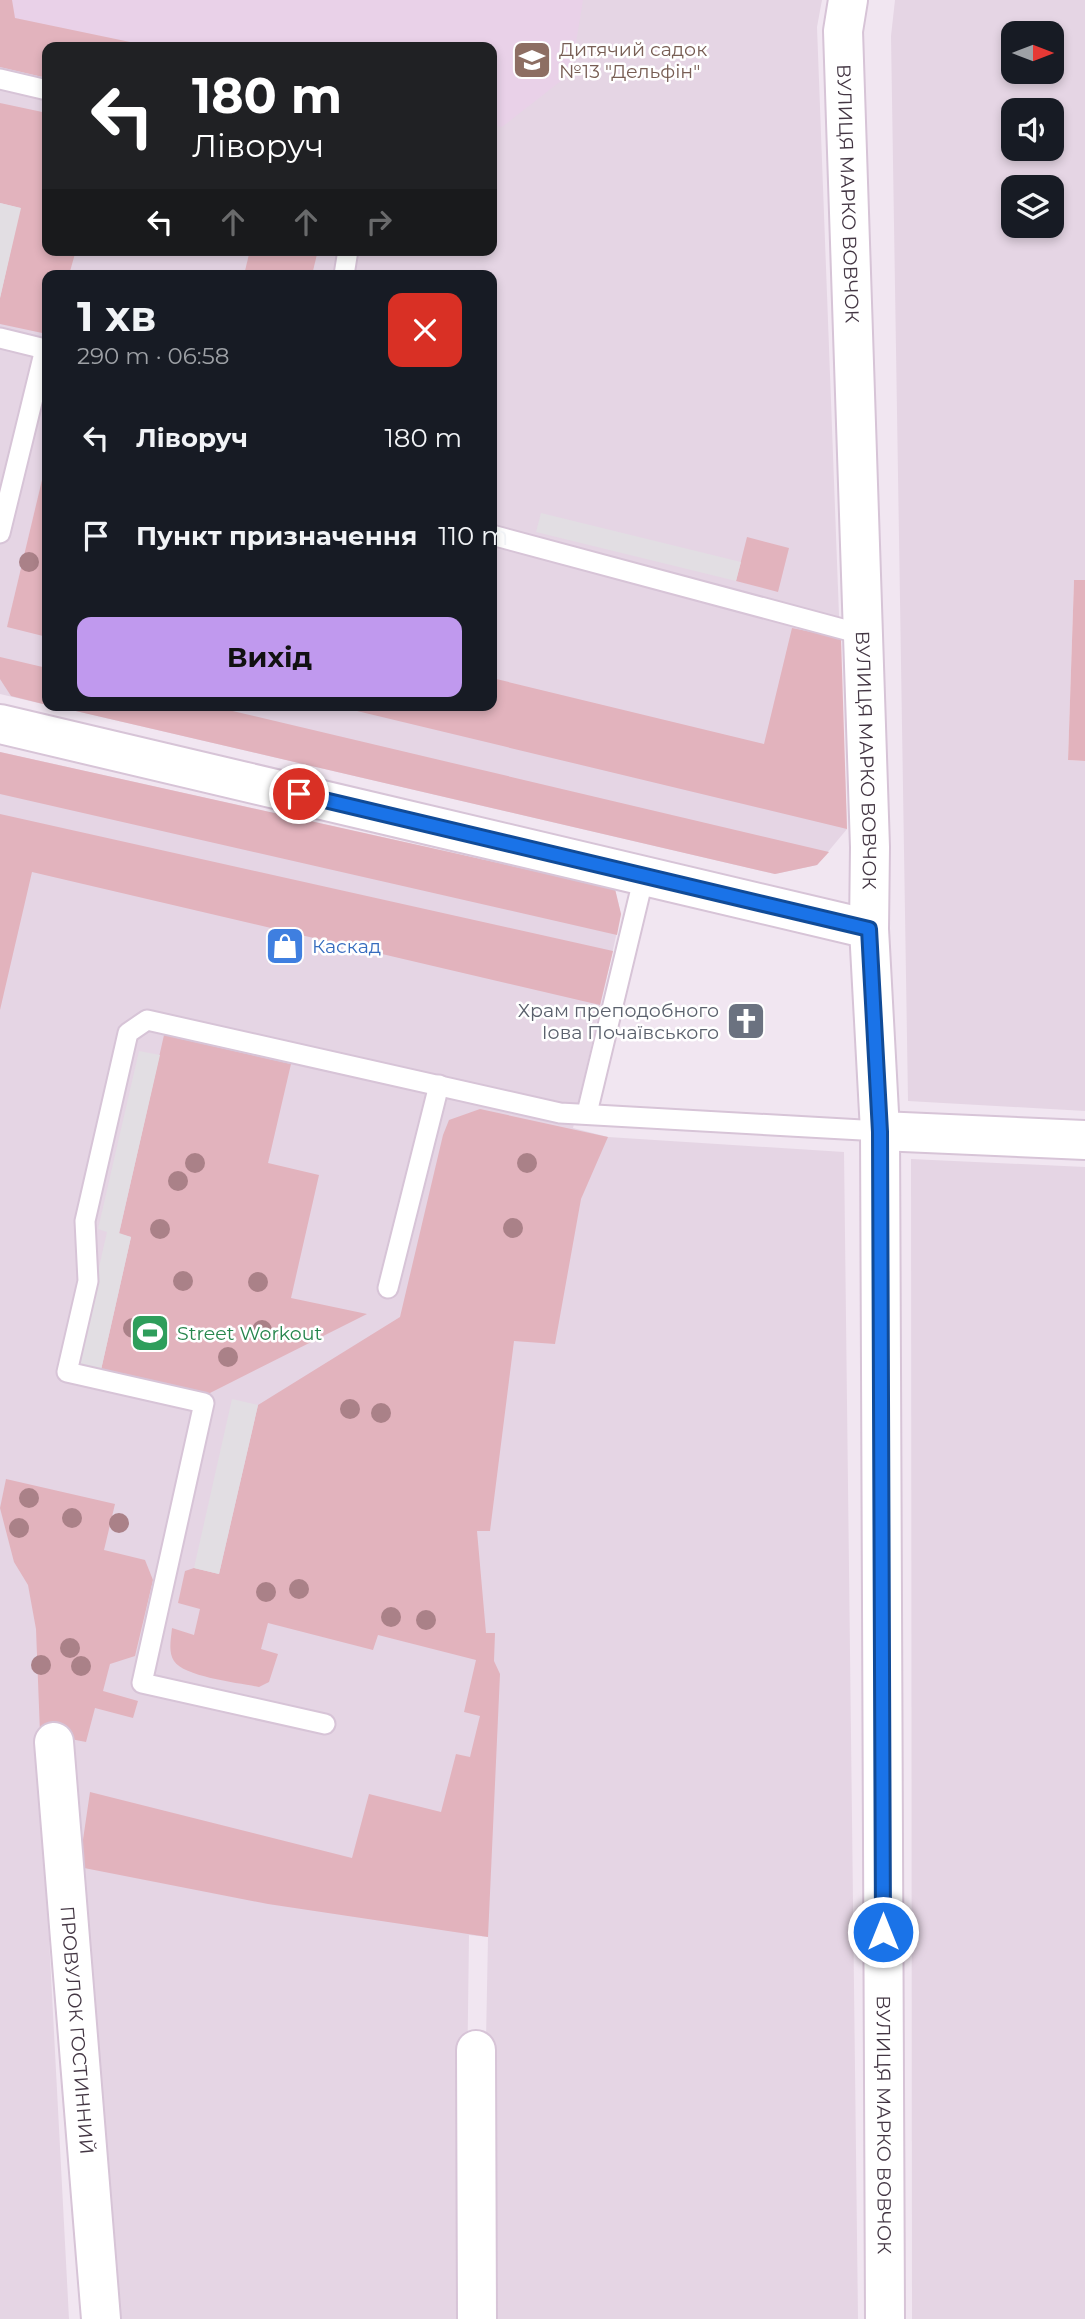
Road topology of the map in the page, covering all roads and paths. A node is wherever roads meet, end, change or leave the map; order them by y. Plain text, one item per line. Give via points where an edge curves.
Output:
1 (848, 0) edge
2 (0, 79) edge
3 (42, 89) edge
4 (0, 338) edge
5 (42, 348) edge
6 (42, 361) edge
7 (0, 533) edge
8 (497, 536) edge
9 (861, 634) junction
10 (0, 724) edge
11 (644, 876) junction
12 (869, 929) junction
13 (439, 1085) junction
14 (587, 1113) junction
15 (880, 1132) junction
16 (1085, 1140) edge
17 (388, 1288) dead end
18 (325, 1724) dead end
19 (54, 1742) dead end
20 (476, 2050) dead end
21 (101, 2319) edge
22 (477, 2319) edge
23 (885, 2319) edge

1 - 9 street, ВУЛИЦЯ МАРКО ВОВЧОК via 843,31
2 - 3 lane
4 - 5 lane
6 - 7 lane
8 - 9 lane
9 - 12 street, ВУЛИЦЯ МАРКО ВОВЧОК
10 - 11 street
11 - 12 street
11 - 14 lane
12 - 15 street, ВУЛИЦЯ МАРКО ВОВЧОК
13 - 14 lane via 560,1112
13 - 17 lane
13 - 18 lane via 147,1020 128,1034 85,1221 88,1281 67,1372 205,1404 142,1683
14 - 15 lane
15 - 16 street
15 - 23 street, ВУЛИЦЯ МАРКО ВОВЧОК
19 - 21 street, ПРОВУЛОК ГОСТИННИЙ
20 - 22 street

